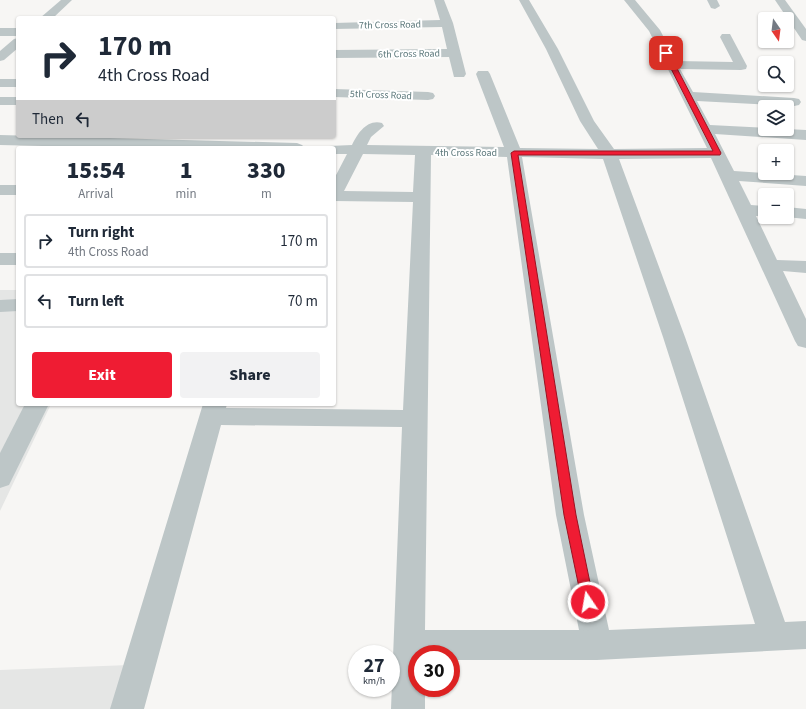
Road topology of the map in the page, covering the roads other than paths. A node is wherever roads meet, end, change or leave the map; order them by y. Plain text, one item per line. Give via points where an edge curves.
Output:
1 (67, 0) edge
2 (439, 0) edge
3 (524, 0) edge
4 (628, 0) edge
5 (780, 0) edge
6 (48, 16) edge
7 (447, 23) junction
8 (336, 26) edge
9 (0, 32) edge
10 (16, 32) edge
11 (726, 37) dead end
12 (806, 37) edge
13 (16, 44) edge
14 (454, 53) junction
15 (336, 54) edge
16 (0, 58) edge
17 (16, 58) edge
18 (672, 65) junction
19 (459, 74) dead end
20 (483, 74) dead end
21 (0, 83) edge
22 (16, 83) edge
23 (336, 93) edge
24 (428, 96) dead end
25 (688, 96) junction
26 (0, 100) edge
27 (759, 100) edge
28 (16, 101) edge
29 (377, 126) dead end
30 (705, 129) junction
31 (806, 135) edge
32 (0, 140) edge
33 (172, 146) edge
34 (336, 149) edge
35 (356, 150) junction
36 (423, 152) junction
37 (514, 153) junction
38 (718, 153) junction
39 (609, 154) junction
40 (728, 176) junction
41 (806, 181) edge
42 (0, 190) edge
43 (16, 190) edge
44 (336, 191) edge
45 (336, 195) edge
46 (422, 197) junction
47 (744, 210) junction
48 (758, 211) edge
49 (794, 213) edge
50 (806, 214) edge
51 (0, 259) edge
52 (16, 259) edge
53 (770, 265) junction
54 (806, 267) edge
55 (16, 305) edge
56 (0, 306) edge
57 (804, 334) edge
58 (36, 406) edge
59 (213, 410) edge
60 (415, 419) junction
61 (0, 478) edge
62 (806, 635) edge
63 (775, 637) junction
64 (410, 645) edge
65 (460, 645) edge
66 (597, 645) junction
67 (408, 697) edge
68 (127, 709) edge
69 (408, 709) edge

1 - 6 street
2 - 7 street, 6th Cross Road
3 - 39 street via 552,49 587,121
4 - 18 street via 654,30
5 - 12 street
7 - 8 street, 7th Cross Road
7 - 14 street, 6th Cross Road
9 - 10 street
11 - 18 street via 741,66
13 - 16 street
14 - 15 street, 6th Cross Road
14 - 19 street
16 - 17 street
18 - 25 street
20 - 37 street
21 - 22 street
23 - 24 street, 5th Cross Road
25 - 27 street
25 - 30 street
26 - 28 street
29 - 35 street via 365,134
30 - 31 street
30 - 38 street
32 - 33 street
34 - 35 street, 4th Cross Road
35 - 36 street, 4th Cross Road
35 - 44 street
36 - 37 street, 4th Cross Road
36 - 46 street
37 - 39 street, 4th Cross Road
37 - 66 street via 570,515
38 - 39 street, 4th Cross Road
38 - 40 street
39 - 63 street
40 - 41 street
40 - 47 street
42 - 43 street
45 - 46 street
46 - 60 street
47 - 48 street
47 - 53 street
49 - 50 street
51 - 52 street
53 - 54 street
53 - 57 street
55 - 56 street
58 - 61 street
59 - 60 street
59 - 68 street
60 - 64 street
62 - 63 street
63 - 66 street
65 - 66 street
67 - 69 street

